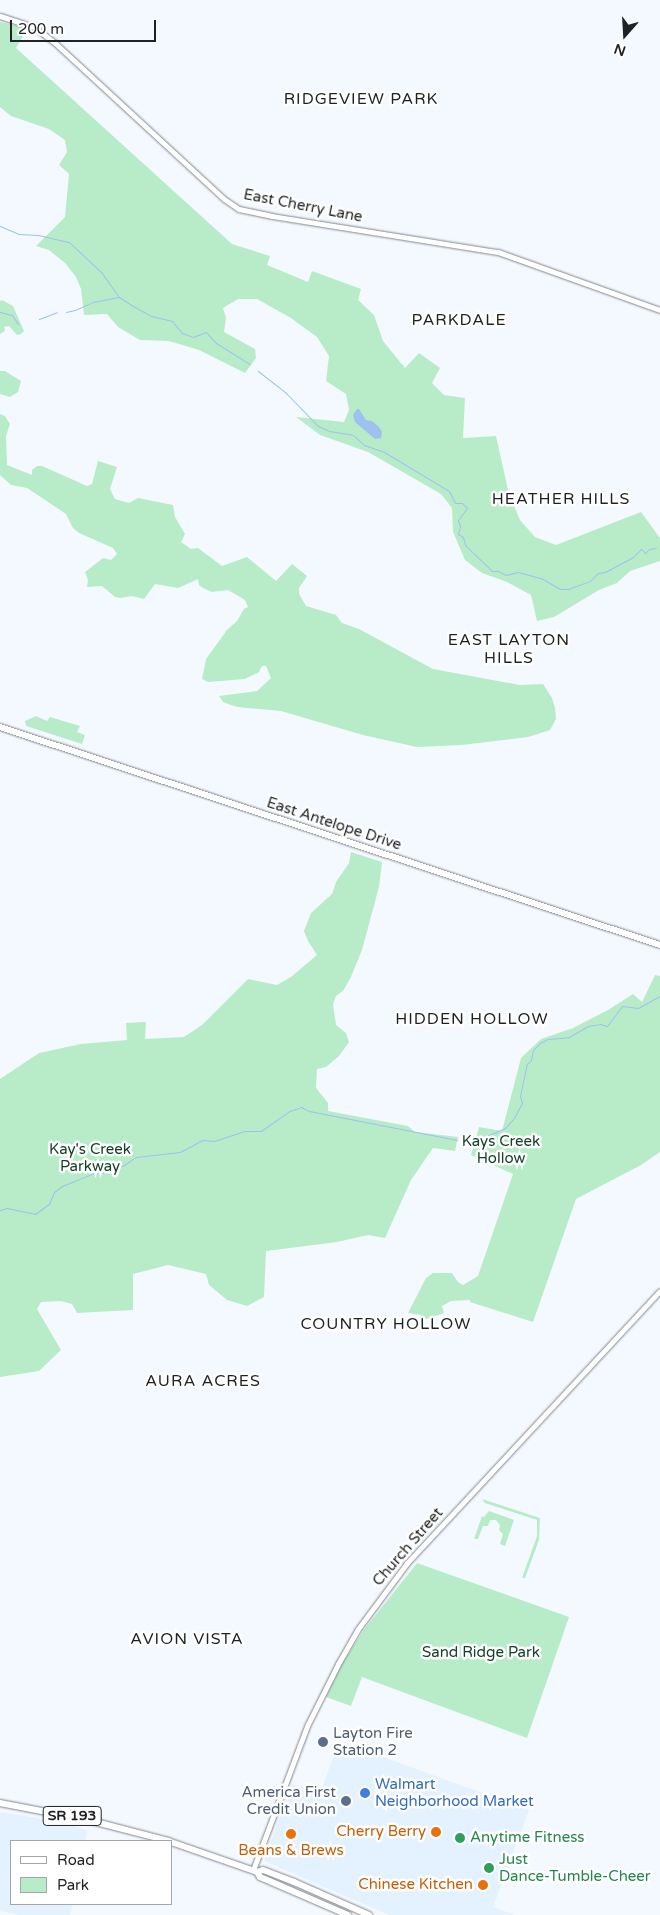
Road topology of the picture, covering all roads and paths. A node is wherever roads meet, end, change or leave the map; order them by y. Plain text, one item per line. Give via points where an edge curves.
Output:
1 (0, 16) edge
2 (660, 310) edge
3 (0, 727) edge
4 (660, 946) edge
5 (660, 1290) edge
6 (0, 1803) edge
7 (163, 1840) edge
8 (172, 1843) edge
9 (255, 1871) junction
10 (348, 1915) edge
11 (369, 1915) edge

1 - 2 street, East Cherry Lane via 34,27 55,43 224,198 239,208 498,252
3 - 4 main road, East Antelope Drive
5 - 9 street, Church Street via 407,1563 358,1629 308,1724
6 - 7 main road, SR 193 via 88,1820
8 - 9 main road, SR 193
9 - 10 main road, SR 193 via 260,1877
9 - 11 main road, SR 193 via 271,1872

